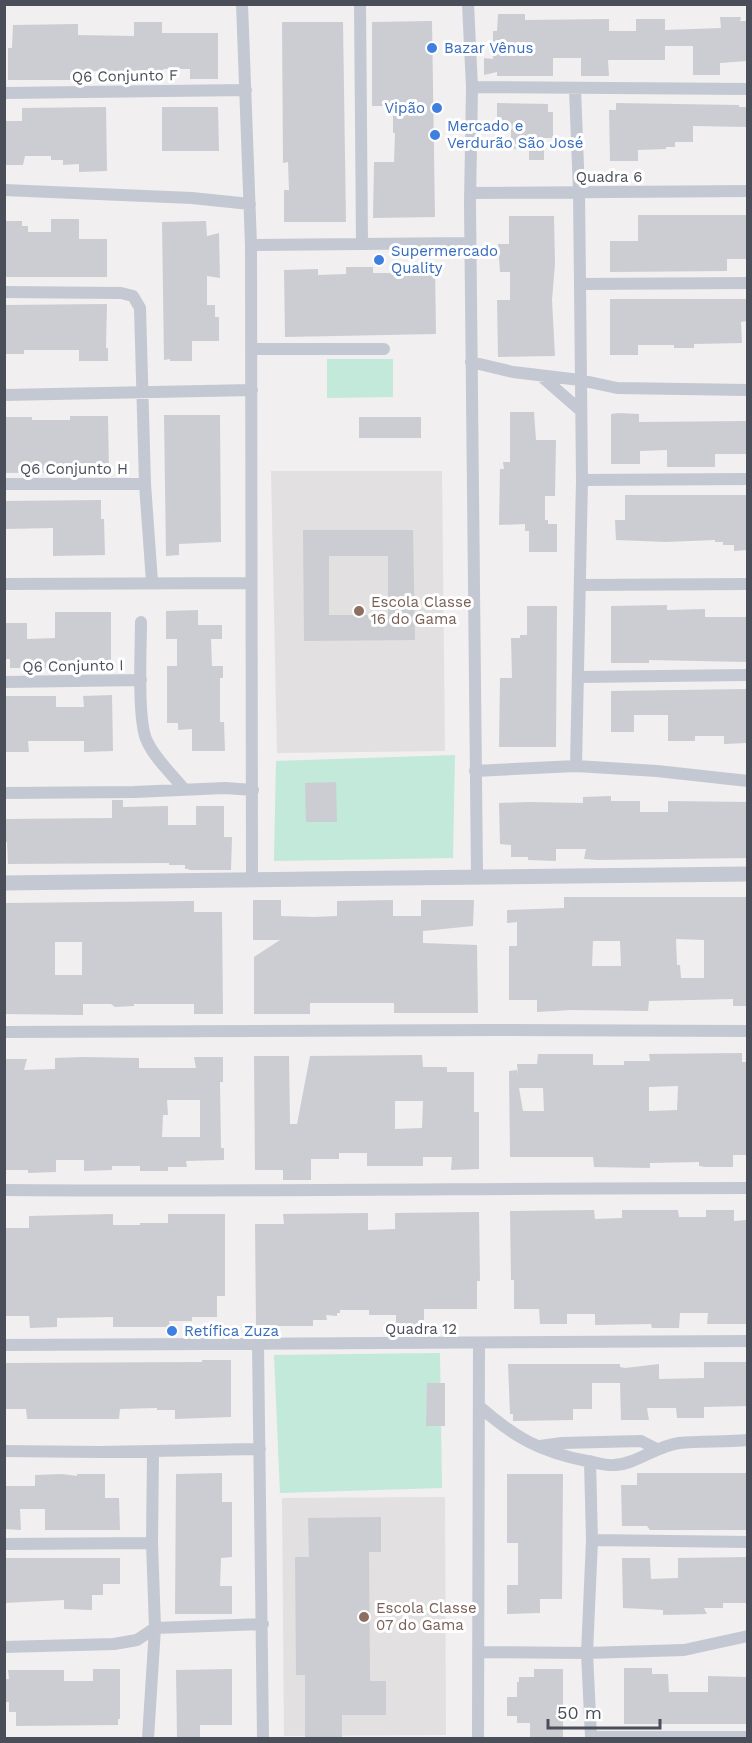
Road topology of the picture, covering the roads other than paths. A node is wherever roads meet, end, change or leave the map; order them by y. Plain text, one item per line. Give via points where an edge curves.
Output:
1 (242, 4) edge
2 (360, 4) edge
3 (468, 4) edge
4 (472, 87) junction
5 (574, 89) junction
6 (747, 89) edge
7 (246, 90) junction
8 (4, 93) edge
9 (4, 190) edge
10 (747, 191) edge
11 (579, 192) junction
12 (470, 193) junction
13 (250, 204) junction
14 (362, 243) junction
15 (470, 243) junction
16 (251, 245) junction
17 (747, 283) edge
18 (580, 284) junction
19 (4, 292) edge
20 (252, 349) junction
21 (384, 349) dead end
22 (471, 362) junction
23 (540, 376) junction
24 (580, 381) junction
25 (252, 390) junction
26 (747, 390) edge
27 (142, 392) junction
28 (4, 395) edge
29 (580, 410) junction
30 (747, 479) edge
31 (582, 480) junction
32 (145, 483) junction
33 (4, 484) edge
34 (152, 582) junction
35 (250, 583) junction
36 (4, 584) edge
37 (747, 584) edge
38 (581, 585) junction
39 (141, 622) dead end
40 (747, 675) edge
41 (578, 677) junction
42 (141, 680) junction
43 (4, 681) edge
44 (576, 766) junction
45 (475, 771) junction
46 (747, 781) edge
47 (184, 789) junction
48 (253, 790) junction
49 (4, 793) edge
50 (747, 874) edge
51 (477, 875) junction
52 (252, 881) junction
53 (4, 883) edge
54 (747, 1031) edge
55 (4, 1032) edge
56 (747, 1188) edge
57 (4, 1190) edge
58 (747, 1341) edge
59 (258, 1344) junction
60 (479, 1344) junction
61 (4, 1345) edge
62 (479, 1406) junction
63 (747, 1440) edge
64 (536, 1447) junction
65 (260, 1449) junction
66 (657, 1449) junction
67 (4, 1450) edge
68 (153, 1451) junction
69 (590, 1461) junction
70 (592, 1540) junction
71 (747, 1542) edge
72 (152, 1543) junction
73 (4, 1544) edge
74 (263, 1624) junction
75 (154, 1628) junction
76 (747, 1636) edge
77 (4, 1647) edge
78 (478, 1652) junction
79 (587, 1653) junction
80 (747, 1737) edge
81 (148, 1738) edge
82 (263, 1738) edge
83 (478, 1738) edge
84 (591, 1738) edge

1 - 7 street
2 - 14 street
3 - 4 street
4 - 5 street
4 - 12 street
5 - 6 street
5 - 11 street
7 - 8 street, Q6 Conjunto F
7 - 13 street
9 - 13 street
10 - 11 street, Quadra 6
11 - 12 street, Quadra 6
11 - 18 street
12 - 15 street
13 - 16 street
14 - 15 street
14 - 16 street
15 - 22 street
16 - 20 street
17 - 18 street
18 - 24 street
19 - 27 street via 133,296 140,308
20 - 21 street
20 - 25 street
22 - 23 street
22 - 45 street
23 - 24 street
23 - 29 street
24 - 26 street via 617,388
24 - 29 street
25 - 27 street
25 - 35 street
27 - 28 street
27 - 32 street
29 - 31 street
30 - 31 street
31 - 38 street
32 - 33 street, Q6 Conjunto H
32 - 34 street
34 - 35 street
34 - 36 street
35 - 48 street
37 - 38 street
38 - 41 street
39 - 42 street
40 - 41 street
41 - 44 street
42 - 43 street, Q6 Conjunto I
42 - 47 street via 146,740
44 - 45 street
44 - 46 street
45 - 51 street
47 - 48 street
47 - 49 street
48 - 52 street
50 - 51 street
51 - 52 street
52 - 53 street
54 - 55 street
56 - 57 street
58 - 60 street
59 - 60 street, Quadra 12
59 - 61 street, Quadra 12
59 - 65 street
60 - 62 street, Quadra 12
62 - 64 street via 505,1429
62 - 78 street, Quadra 12
63 - 66 street via 677,1443
64 - 66 street via 641,1441
64 - 69 street
65 - 68 street
65 - 74 street
66 - 69 street via 613,1466
67 - 68 street
68 - 72 street
69 - 70 street
70 - 71 street
70 - 79 street
72 - 73 street
72 - 75 street
74 - 75 street
74 - 82 street
75 - 77 street via 128,1643
75 - 81 street
76 - 79 street via 684,1650
78 - 79 street
78 - 83 street, Quadra 12
79 - 84 street
80 - 84 street

